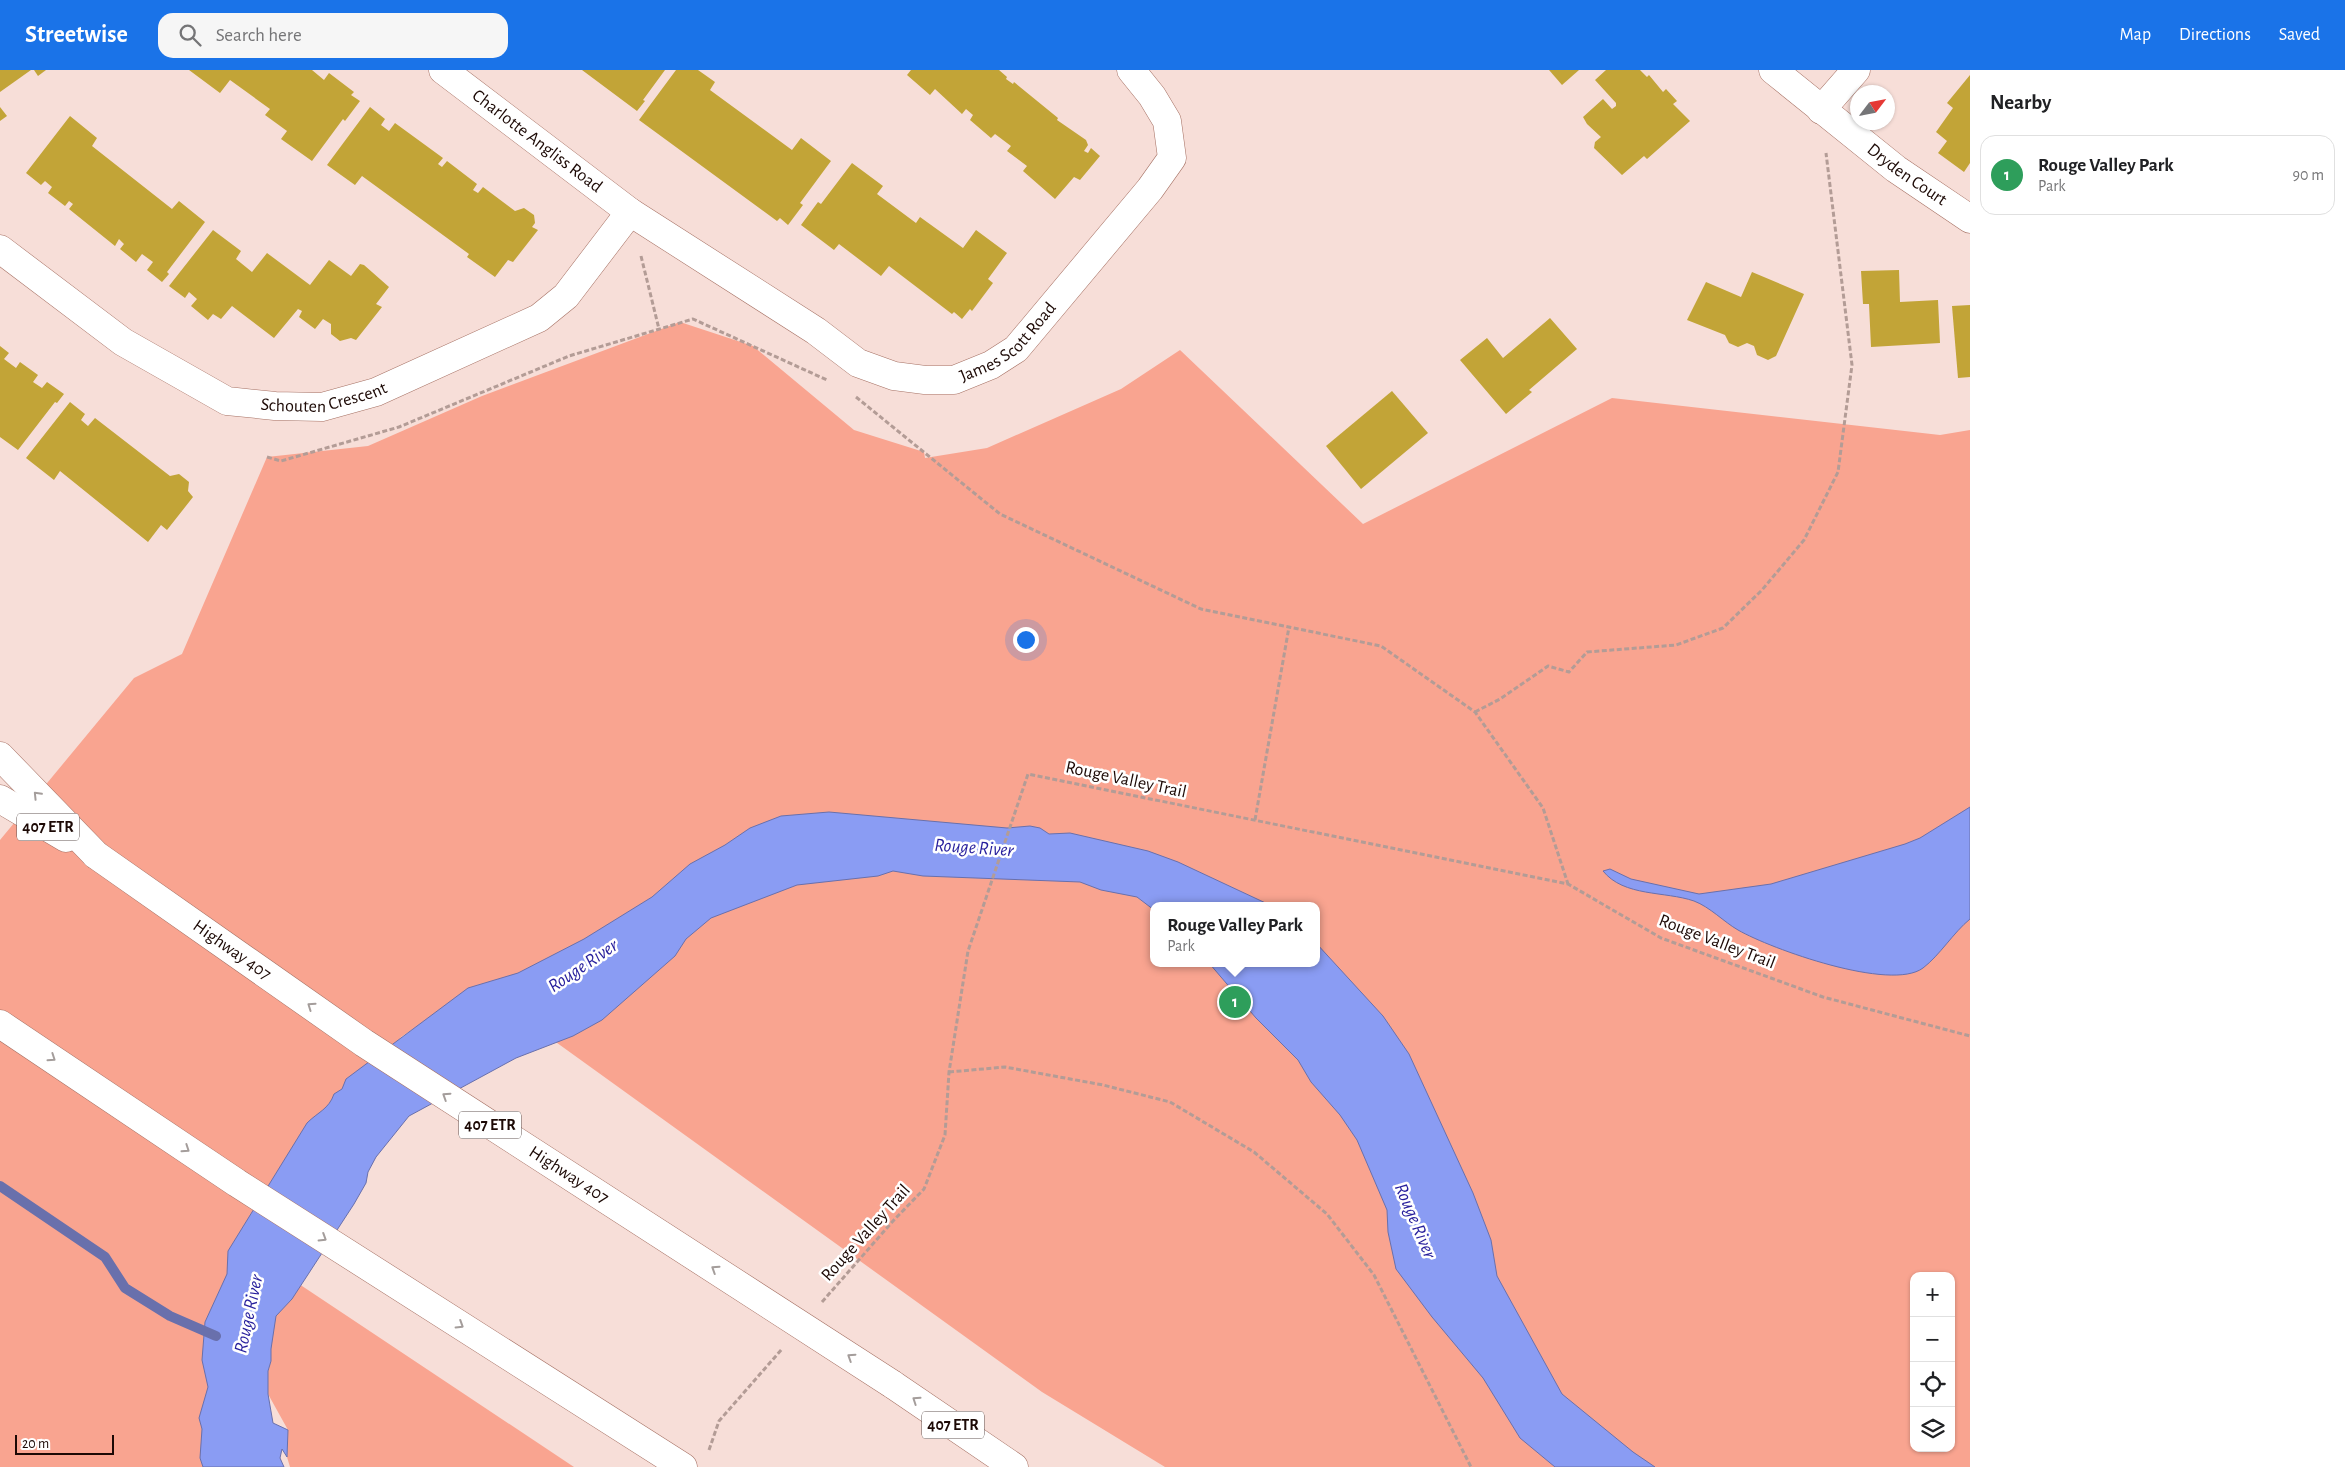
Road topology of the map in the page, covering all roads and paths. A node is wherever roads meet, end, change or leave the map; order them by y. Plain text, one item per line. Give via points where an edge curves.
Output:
1 (443, 70) edge
2 (1131, 70) edge
3 (1773, 70) edge
4 (1856, 70) edge
5 (1821, 110) junction
6 (630, 212) junction
7 (1970, 219) edge
8 (0, 249) edge
9 (659, 328) junction
10 (829, 381) dead end
11 (853, 394) dead end
12 (267, 457) dead end
13 (1289, 627) junction
14 (1475, 712) junction
15 (0, 756) edge
16 (0, 799) edge
17 (1254, 820) junction
18 (96, 855) junction
19 (1568, 884) junction
20 (4, 1027) edge
21 (1970, 1036) edge
22 (949, 1072) junction
23 (822, 1303) dead end
24 (783, 1347) dead end
25 (695, 1462) edge
26 (1014, 1467) edge
27 (1471, 1467) edge

1 - 6 main road, Charlotte Angliss Road
2 - 6 main road, James Scott Road via 1167,121 1172,158 1150,189 1016,349 954,380 894,376 858,363 816,331
3 - 5 main road, Dryden Court
4 - 5 main road
5 - 7 main road, Dryden Court via 1896,169
5 - 14 path via 1852,365 1838,472 1804,540 1762,590 1723,628 1676,645 1587,652 1569,672 1548,666
6 - 8 main road, Schouten Crescent via 566,296 539,318 376,392 322,407 227,401 123,342
6 - 9 path
9 - 10 path via 693,318
9 - 12 path via 569,356 399,427 281,461
11 - 13 path via 1000,514 1201,609
13 - 14 path via 1381,646
13 - 17 path
14 - 19 path via 1544,808
18 -> 15 main road
16 - 18 main road, Highway 407 / 407 ETR
17 - 19 path, Rouge Valley Trail
17 - 22 path, Rouge Valley Trail via 1028,774 968,951
26 -> 18 main road, Highway 407 / 407 ETR, bridge via 892,1384 364,1043
19 - 21 path, Rouge Valley Trail via 1662,938 1823,997
20 -> 25 main road via 236,1183
22 - 23 path, Rouge Valley Trail via 945,1135 924,1190 892,1221
22 - 27 path via 1005,1067 1103,1085 1170,1102 1254,1152 1327,1214 1374,1275
24 - 25 path via 719,1421

